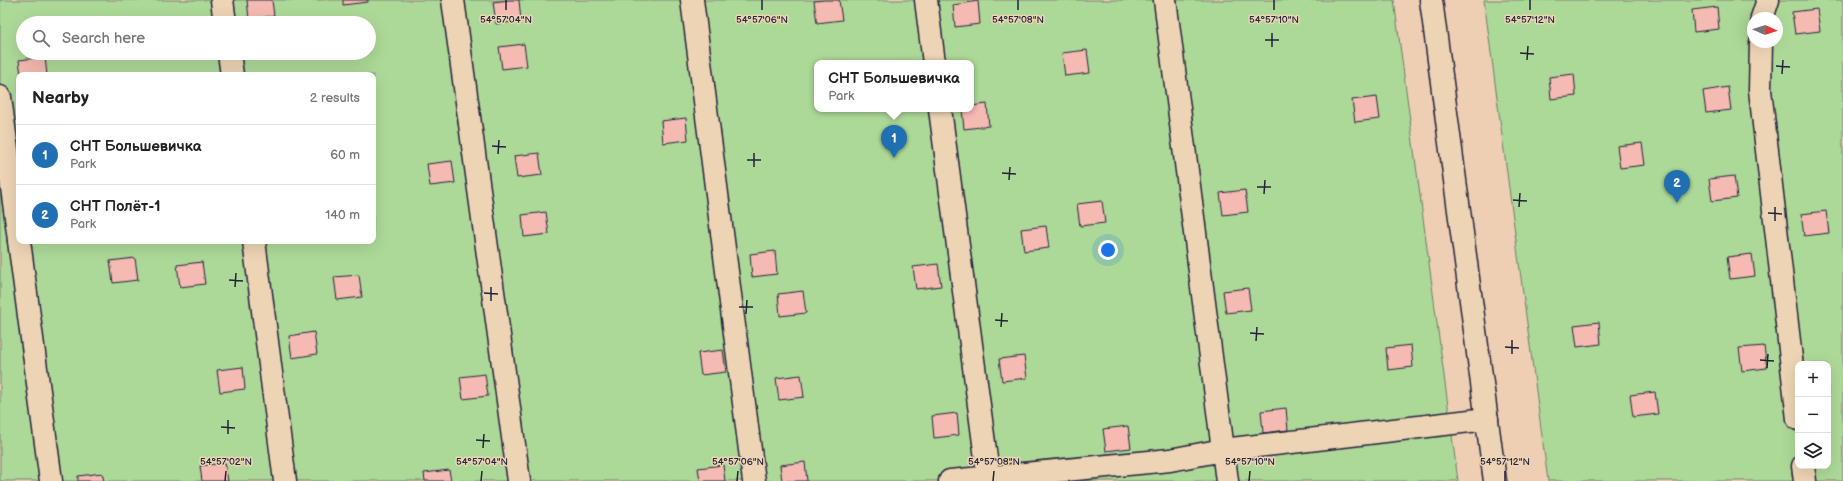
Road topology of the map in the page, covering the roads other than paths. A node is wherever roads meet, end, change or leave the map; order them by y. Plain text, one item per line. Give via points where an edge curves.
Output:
1 (222, 0) edge
2 (453, 0) edge
3 (692, 0) edge
4 (926, 0) edge
5 (1164, 0) edge
6 (1431, 0) edge
7 (1768, 0) edge
8 (1764, 12) edge
9 (224, 16) edge
10 (1761, 48) edge
11 (230, 60) edge
12 (934, 60) edge
13 (232, 72) edge
14 (0, 97) edge
15 (940, 112) edge
16 (16, 217) edge
17 (20, 244) edge
18 (254, 244) edge
19 (1795, 397) edge
20 (1487, 419) junction
21 (1223, 450) junction
22 (1803, 469) edge
23 (989, 479) edge
24 (51, 481) edge
25 (285, 481) edge
26 (520, 481) edge
27 (754, 481) edge
28 (950, 481) edge
29 (1227, 481) edge
30 (1495, 481) edge
31 (1805, 481) edge

1 - 9 street
2 - 26 street
3 - 27 street
4 - 12 street
5 - 21 street
6 - 20 street
7 - 8 street
10 - 19 street via 1760,90
11 - 13 street
14 - 16 street
15 - 23 street
17 - 24 street
18 - 25 street
20 - 21 street
20 - 30 street
21 - 23 street via 1170,460
21 - 29 street
22 - 31 street
23 - 28 street

